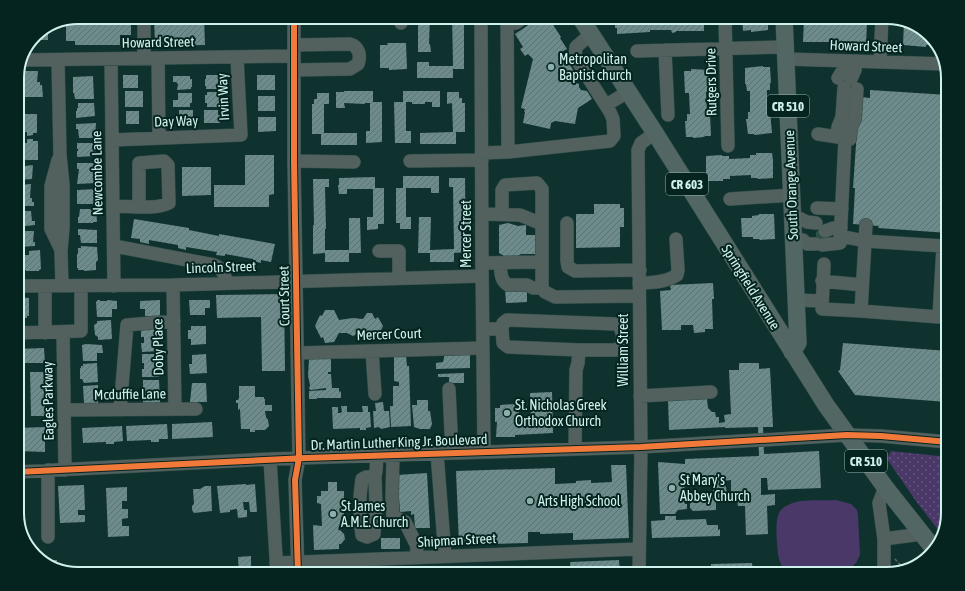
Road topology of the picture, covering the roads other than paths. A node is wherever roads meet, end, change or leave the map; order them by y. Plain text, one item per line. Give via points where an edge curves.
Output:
1 (144, 24) edge
2 (294, 24) edge
3 (481, 24) edge
4 (507, 24) edge
5 (585, 24) edge
6 (725, 24) edge
7 (784, 24) edge
8 (882, 24) edge
9 (888, 24) edge
10 (591, 34) junction
11 (727, 48) junction
12 (294, 50) junction
13 (665, 50) junction
14 (637, 51) dead end
15 (786, 53) junction
16 (237, 57) junction
17 (144, 58) junction
18 (158, 58) junction
19 (111, 59) junction
20 (28, 60) edge
21 (58, 60) junction
22 (884, 62) junction
23 (939, 64) edge
24 (294, 70) junction
25 (848, 78) junction
26 (628, 92) junction
27 (606, 105) junction
28 (668, 115) dead end
29 (655, 133) junction
30 (818, 134) dead end
31 (242, 135) joint
32 (846, 135) junction
33 (160, 138) junction
34 (112, 140) junction
35 (728, 146) dead end
36 (508, 152) junction
37 (482, 157) junction
38 (410, 161) dead end
39 (294, 162) junction
40 (354, 162) dead end
41 (792, 195) junction
42 (730, 199) dead end
43 (113, 206) junction
44 (139, 206) dead end
45 (817, 208) dead end
46 (842, 208) junction
47 (482, 214) junction
48 (502, 214) junction
49 (793, 215) junction
50 (567, 223) dead end
51 (542, 224) junction
52 (866, 225) dead end
53 (827, 235) junction
54 (676, 239) dead end
55 (796, 239) junction
56 (865, 241) junction
57 (114, 246) junction
58 (941, 246) edge
59 (379, 251) dead end
60 (542, 262) junction
61 (500, 263) junction
62 (824, 264) dead end
63 (482, 270) junction
64 (640, 270) junction
65 (399, 278) junction
66 (296, 280) junction
67 (822, 281) junction
68 (941, 282) edge
69 (227, 283) junction
70 (173, 285) junction
71 (862, 285) junction
72 (24, 286) edge
73 (45, 286) junction
74 (62, 286) junction
75 (81, 286) junction
76 (114, 286) junction
77 (542, 288) junction
78 (639, 289) junction
79 (796, 300) junction
80 (822, 301) junction
81 (861, 311) junction
82 (174, 321) junction
83 (483, 329) junction
84 (502, 329) junction
85 (63, 332) junction
86 (24, 333) edge
87 (45, 333) junction
88 (623, 336) junction
89 (639, 337) junction
90 (483, 348) junction
91 (579, 350) junction
92 (372, 351) junction
93 (792, 352) junction
94 (297, 353) junction
95 (449, 389) dead end
96 (711, 392) dead end
97 (375, 394) dead end
98 (640, 396) junction
99 (175, 409) junction
100 (196, 409) dead end
101 (64, 410) junction
102 (120, 410) junction
103 (847, 435) junction
104 (941, 441) edge
105 (641, 447) junction
106 (575, 448) junction
107 (484, 452) junction
108 (437, 453) junction
109 (452, 453) junction
110 (393, 455) junction
111 (377, 456) junction
112 (299, 458) junction
113 (270, 459) junction
114 (48, 470) junction
115 (65, 470) junction
116 (24, 472) edge
117 (375, 477) dead end
118 (885, 487) junction
119 (922, 534) junction
120 (48, 537) dead end
121 (884, 539) junction
122 (931, 545) edge
123 (639, 549) junction
124 (445, 556) junction
125 (416, 558) junction
126 (277, 567) edge
127 (297, 567) edge
128 (309, 567) edge
129 (640, 567) edge
130 (884, 567) edge

1 - 17 street
2 - 12 street, Court Street
3 - 37 street, Mercer Street
4 - 36 street
5 - 10 main road, Springfield Avenue / CR 603
6 - 11 street, Rutgers Drive
7 - 15 main road, South Orange Avenue / CR 510
8 - 22 street
9 - 22 street
10 - 26 main road, Springfield Avenue / CR 603
10 - 27 street via 576,47 575,57
11 - 13 street, Howard Street
11 - 15 street, Howard Street
11 - 35 street, Rutgers Drive
12 - 16 street, Howard Street
12 - 24 street, Court Street
12 - 24 street, Howard Street via 350,44 357,48 359,56 358,64 350,69
13 - 14 street, Howard Street
13 - 28 street
15 - 25 street, Howard Street
15 - 41 main road, South Orange Avenue / CR 510
16 - 18 street, Howard Street
16 - 31 street, Irvin Way
17 - 18 street, Howard Street
17 - 19 street, Howard Street
18 - 33 street
19 - 21 street, Howard Street
19 - 34 street, Newcombe Lane
20 - 21 street, Howard Street
21 - 74 street via 60,155 51,186 51,229 61,251
22 - 23 street, Howard Street
22 - 25 street, Howard Street
24 - 39 street, Court Street
25 - 32 street via 849,120
26 - 27 street
26 - 29 main road, Springfield Avenue / CR 603
27 - 36 street via 613,119 614,136 611,140
29 - 64 street, William Street via 641,143 638,150
29 - 93 main road, Springfield Avenue / CR 603
30 - 32 street
31 - 33 street, Day Way
32 - 46 street
33 - 34 street, Day Way
34 - 43 street, Newcombe Lane
36 - 37 street
37 - 38 street
37 - 47 street, Mercer Street
39 - 40 street
39 - 66 street, Court Street
41 - 42 street
41 - 49 main road, South Orange Avenue / CR 510
43 - 44 street
43 - 57 street, Newcombe Lane
45 - 46 street
46 - 53 street
47 - 48 street
47 - 63 street, Mercer Street
48 - 51 street via 520,215
48 - 51 street via 502,190 505,185 536,182 542,189
49 - 53 street
49 - 55 main road, South Orange Avenue / CR 510
50 - 64 street via 568,267 575,271
51 - 60 street
52 - 56 street
53 - 55 street via 806,230
53 - 56 street
54 - 78 street via 677,275
55 - 79 main road, South Orange Avenue / CR 510
56 - 58 street
56 - 71 street
57 - 69 street via 214,265 224,272
57 - 76 street, Newcombe Lane
59 - 65 street via 399,251
60 - 61 street, Lincoln Street
60 - 77 street
61 - 63 street, Lincoln Street
61 - 77 street via 501,276 506,284
62 - 67 street
63 - 65 street, Lincoln Street
63 - 83 street, Mercer Street
64 - 78 street, William Street
65 - 66 street, Lincoln Street
66 - 69 street, Lincoln Street
66 - 94 street, Court Street
67 - 71 street
67 - 80 street
68 - 81 street via 939,317
69 - 70 street, Lincoln Street
70 - 76 street, Lincoln Street
70 - 82 street, Doby Place
71 - 81 street
72 - 73 street, Lincoln Street
73 - 74 street, Lincoln Street
73 - 87 street
74 - 75 street, Lincoln Street
75 - 76 street, Lincoln Street
75 - 85 street via 81,331
77 - 78 street via 555,297
78 - 89 street, William Street
79 - 80 street
79 - 93 main road, South Orange Avenue / CR 510 via 798,343
80 - 81 street via 822,309
82 - 99 street, Doby Place
82 - 102 street via 127,325
83 - 84 street
83 - 90 street, Mercer Street
84 - 88 street via 503,323 507,320 616,324
84 - 91 street via 503,343 508,347
85 - 87 street
85 - 101 street, Eagles Parkway
86 - 87 street
88 - 89 street
88 - 91 street via 621,346 616,350
89 - 98 street, William Street
90 - 92 street, Mercer Court
90 - 107 street, Mercer Street
91 - 106 street via 576,370
92 - 94 street, Mercer Court
92 - 97 street
93 - 103 main road, Springfield Avenue / CR 510
94 - 112 street, Court Street
95 - 109 street
96 - 98 street
98 - 105 street, William Street
99 - 100 street, Mcduffie Lane
99 - 102 street, Mcduffie Lane
101 - 102 street, Mcduffie Lane
101 - 115 street, Eagles Parkway
103 - 104 street, Dr. Martin Luther King Jr. Boulevard
103 - 105 street, Dr. Martin Luther King Jr. Boulevard
103 - 118 main road, Springfield Avenue / CR 510
105 - 106 street, Dr. Martin Luther King Jr. Boulevard
105 - 123 street, William Street
106 - 107 street, Dr. Martin Luther King Jr. Boulevard
107 - 109 street, Dr. Martin Luther King Jr. Boulevard
108 - 109 street, Dr. Martin Luther King Jr. Boulevard
108 - 110 street, Dr. Martin Luther King Jr. Boulevard
108 - 124 street
110 - 111 street, Dr. Martin Luther King Jr. Boulevard
110 - 125 street via 394,516 405,522 417,546
111 - 112 street, Dr. Martin Luther King Jr. Boulevard
111 - 117 street
112 - 113 street, Dr. Martin Luther King Jr. Boulevard
112 - 127 street, Court Street via 295,480
113 - 115 street, Dr. Martin Luther King Jr. Boulevard
113 - 126 street
114 - 115 street, Dr. Martin Luther King Jr. Boulevard
114 - 116 street, Dr. Martin Luther King Jr. Boulevard
114 - 120 street
118 - 119 main road, Springfield Avenue / CR 510
118 - 121 street via 879,503
119 - 121 street
119 - 122 main road, Springfield Avenue / CR 510
121 - 130 street
123 - 124 street, Shipman Street
123 - 129 street, William Street
124 - 125 street, Shipman Street
125 - 128 street, Shipman Street

